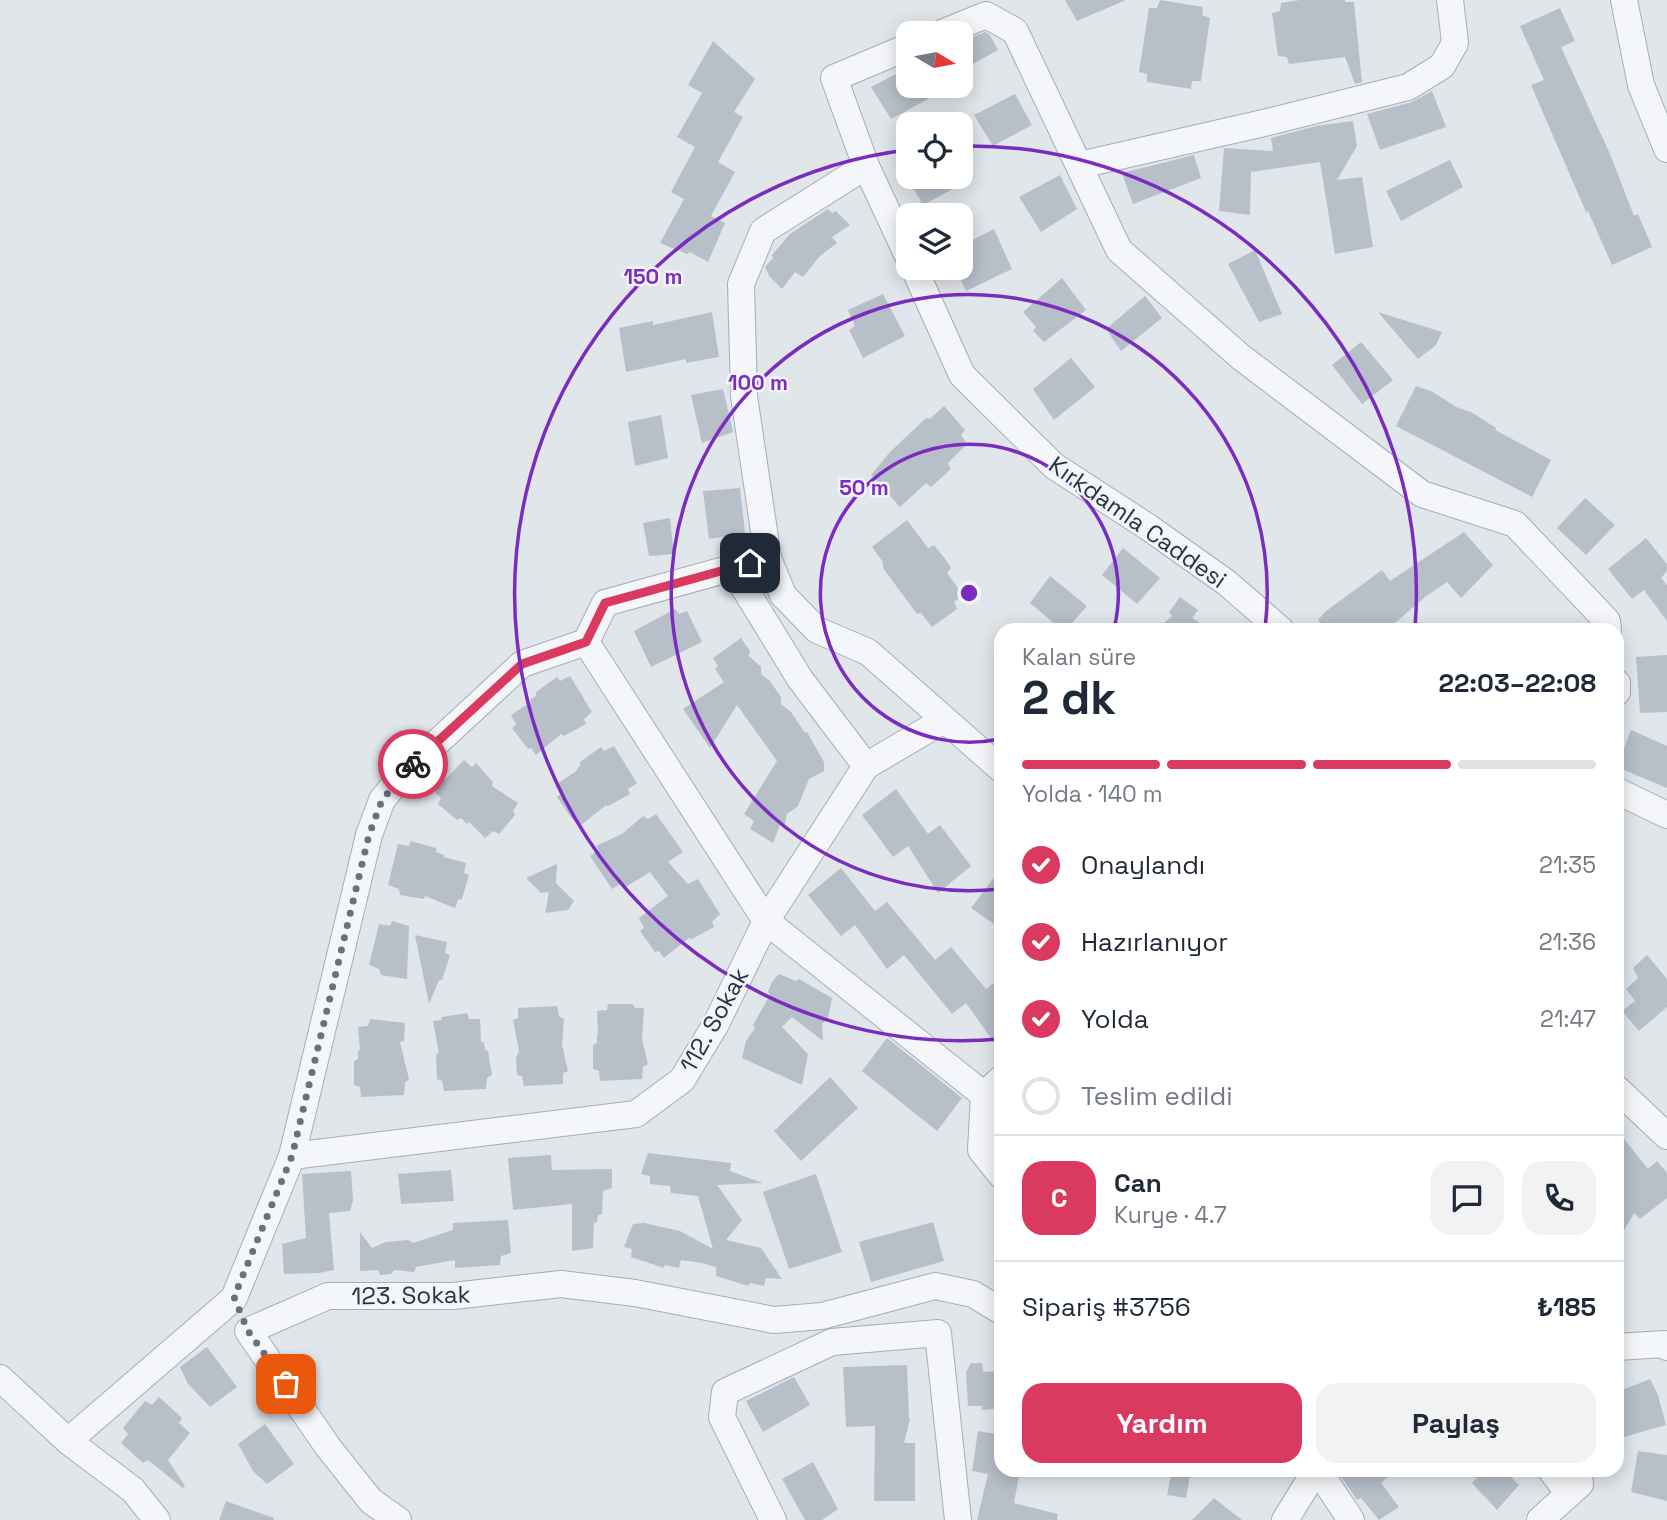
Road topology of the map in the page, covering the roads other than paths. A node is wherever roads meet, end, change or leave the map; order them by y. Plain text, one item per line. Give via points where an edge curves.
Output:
1 (1450, 0) edge
2 (1624, 0) edge
3 (971, 21) edge
4 (896, 52) edge
5 (1667, 149) edge
6 (1080, 165) junction
7 (866, 166) junction
8 (896, 230) edge
9 (919, 280) edge
10 (768, 558) junction
11 (732, 568) junction
12 (1273, 623) edge
13 (1607, 623) edge
14 (586, 642) junction
15 (944, 720) junction
16 (994, 763) edge
17 (866, 766) junction
18 (1624, 794) edge
19 (1667, 815) edge
20 (766, 921) junction
21 (992, 1087) edge
22 (1624, 1096) edge
23 (1667, 1136) edge
24 (292, 1156) junction
25 (994, 1166) edge
26 (234, 1297) junction
27 (994, 1307) edge
28 (822, 1316) junction
29 (248, 1331) junction
30 (832, 1342) junction
31 (1624, 1347) edge
32 (1667, 1348) edge
33 (0, 1378) edge
34 (68, 1441) junction
35 (1313, 1477) edge
36 (1321, 1477) edge
37 (1574, 1482) edge
38 (1342, 1517) edge
39 (157, 1520) edge
40 (398, 1520) edge
41 (773, 1520) edge
42 (958, 1520) edge
43 (1285, 1520) edge
44 (1540, 1520) edge

1 - 6 street via 1455,43 1442,66 1408,86
2 - 5 street via 1641,85
3 - 6 street via 986,15 1015,31
4 - 7 street via 834,78
6 - 13 street via 1119,250 1242,358 1422,494 1515,524
7 - 8 street
7 - 10 street via 763,231 741,284 744,396
9 - 12 street, Kırkdamla Caddesi via 962,375 1054,466 1227,583
10 - 11 street
10 - 15 street via 783,595 817,630 868,652
11 - 14 street via 605,603
11 - 17 street via 800,679
14 - 20 street
14 - 24 street via 522,664 403,774 382,800 369,835
15 - 16 street
15 - 17 street, 112. Sokak
17 - 20 street, 112. Sokak
18 - 19 street
20 - 21 street
20 - 24 street, 112. Sokak via 716,1024 682,1080 636,1114
21 - 25 street via 981,1150
22 - 23 street
24 - 26 street
26 - 29 street
26 - 34 street
27 - 28 street, 123. Sokak via 973,1294 935,1286
28 - 29 street, 123. Sokak via 774,1320 561,1284 453,1296 328,1296
28 - 30 street
29 - 40 street via 328,1447 371,1501
30 - 41 street via 725,1392 722,1417
30 - 42 street via 937,1333
31 - 32 street via 1664,1344
33 - 34 street
34 - 39 street via 133,1490
35 - 43 street
36 - 38 street
37 - 44 street

